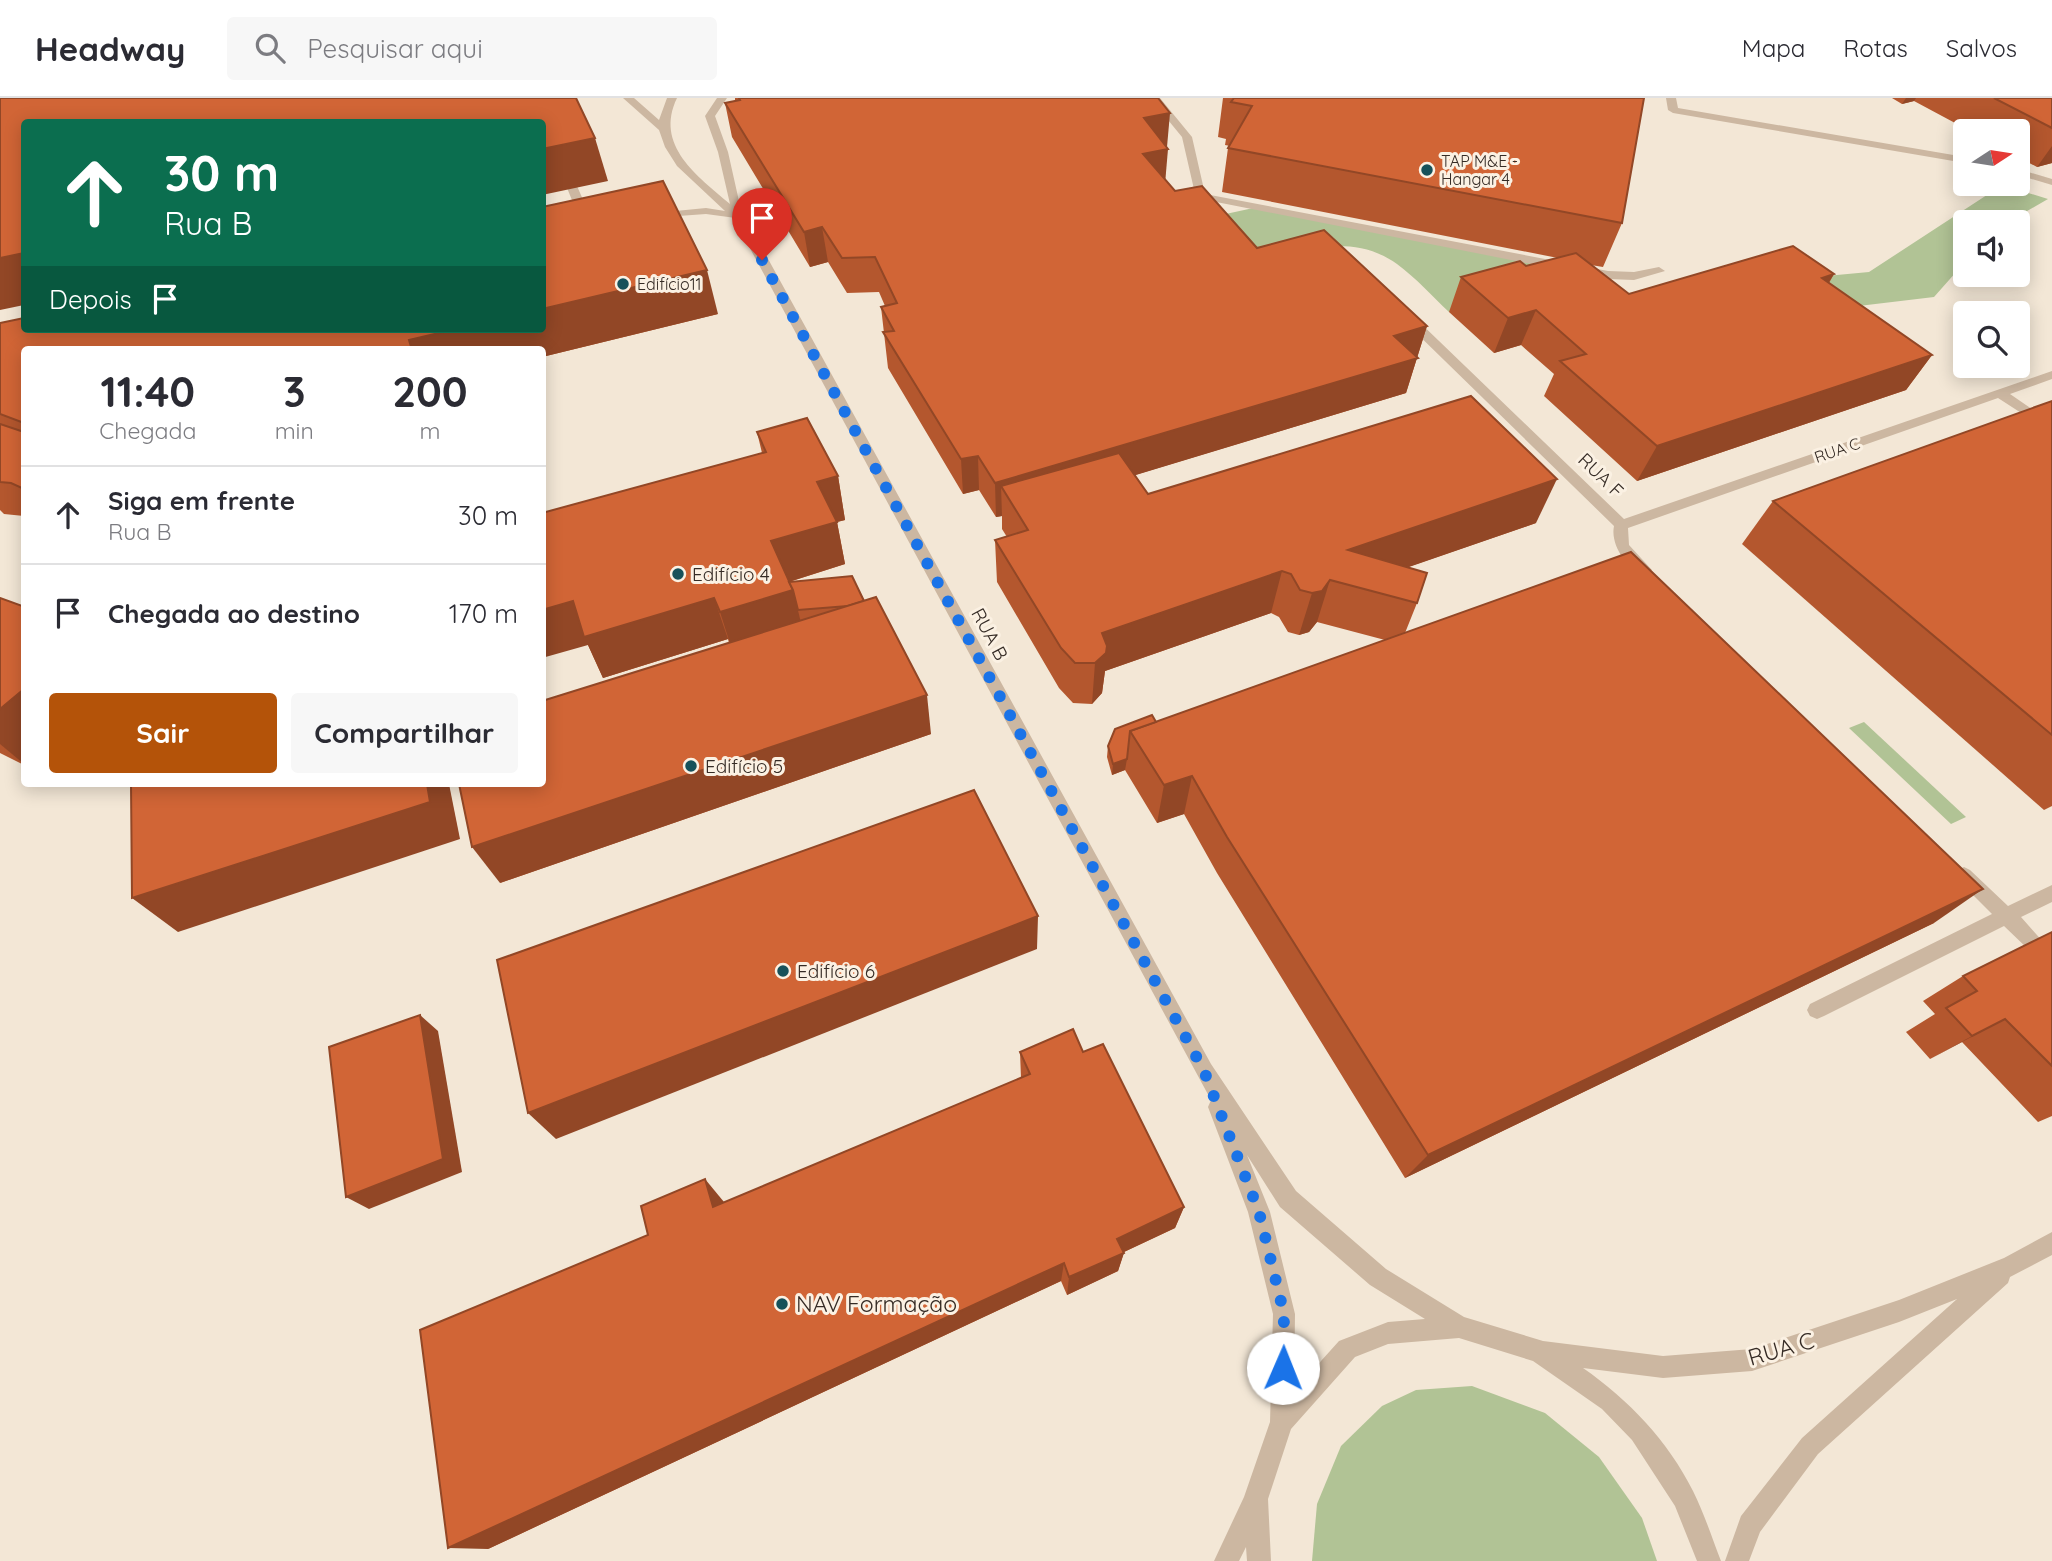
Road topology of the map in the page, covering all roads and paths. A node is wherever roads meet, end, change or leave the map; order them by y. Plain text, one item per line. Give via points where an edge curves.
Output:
1 (628, 98) edge
2 (671, 98) edge
3 (709, 98) edge
4 (722, 98) edge
5 (1155, 98) edge
6 (1671, 98) edge
7 (710, 116) junction
8 (662, 128) junction
9 (558, 155) edge
10 (1953, 158) edge
11 (2030, 176) edge
12 (2052, 182) edge
13 (739, 217) junction
14 (647, 218) edge
15 (590, 230) edge
16 (1659, 271) dead end
17 (1397, 307) edge
18 (2052, 375) edge
19 (1999, 393) junction
20 (2052, 429) edge
21 (1622, 525) junction
22 (1661, 585) edge
23 (1947, 859) edge
24 (2052, 893) edge
25 (2007, 916) junction
26 (2036, 944) edge
27 (1817, 1010) edge
28 (1204, 1071) junction
29 (2052, 1242) edge
30 (2011, 1266) junction
31 (1460, 1327) junction
32 (1539, 1351) junction
33 (1282, 1422) junction
34 (1256, 1499) junction
35 (1226, 1561) edge
36 (1258, 1561) edge
37 (1709, 1561) edge
38 (1737, 1561) edge

1 - 8 street
2 - 8 street
3 - 7 street
4 - 7 street
5 - 16 street via 1187,136 1200,196 1592,273 1634,276
6 - 10 street via 1674,110
7 - 13 street
8 - 13 street via 679,164
9 - 15 street
11 - 12 street
13 - 14 street via 706,211
13 - 28 street, RUA B
17 - 21 street, RUA F
18 - 19 street, RUA C
19 - 20 street
19 - 21 street, RUA C
21 - 22 street, RUA F via 1618,536 1622,547
23 - 25 street
24 - 25 street
25 - 26 street
25 - 27 street
28 - 31 street via 1288,1199 1378,1277
28 - 33 street via 1259,1212 1284,1314
29 - 30 street, RUA C
30 - 32 street, RUA C via 1899,1311 1752,1360 1663,1367
30 - 38 street, RUA C via 1810,1446 1750,1525
31 - 32 street
31 - 33 street via 1388,1332 1347,1349
32 - 37 street via 1610,1401 1640,1432 1684,1498
33 - 34 street
34 - 35 street
34 - 36 street

